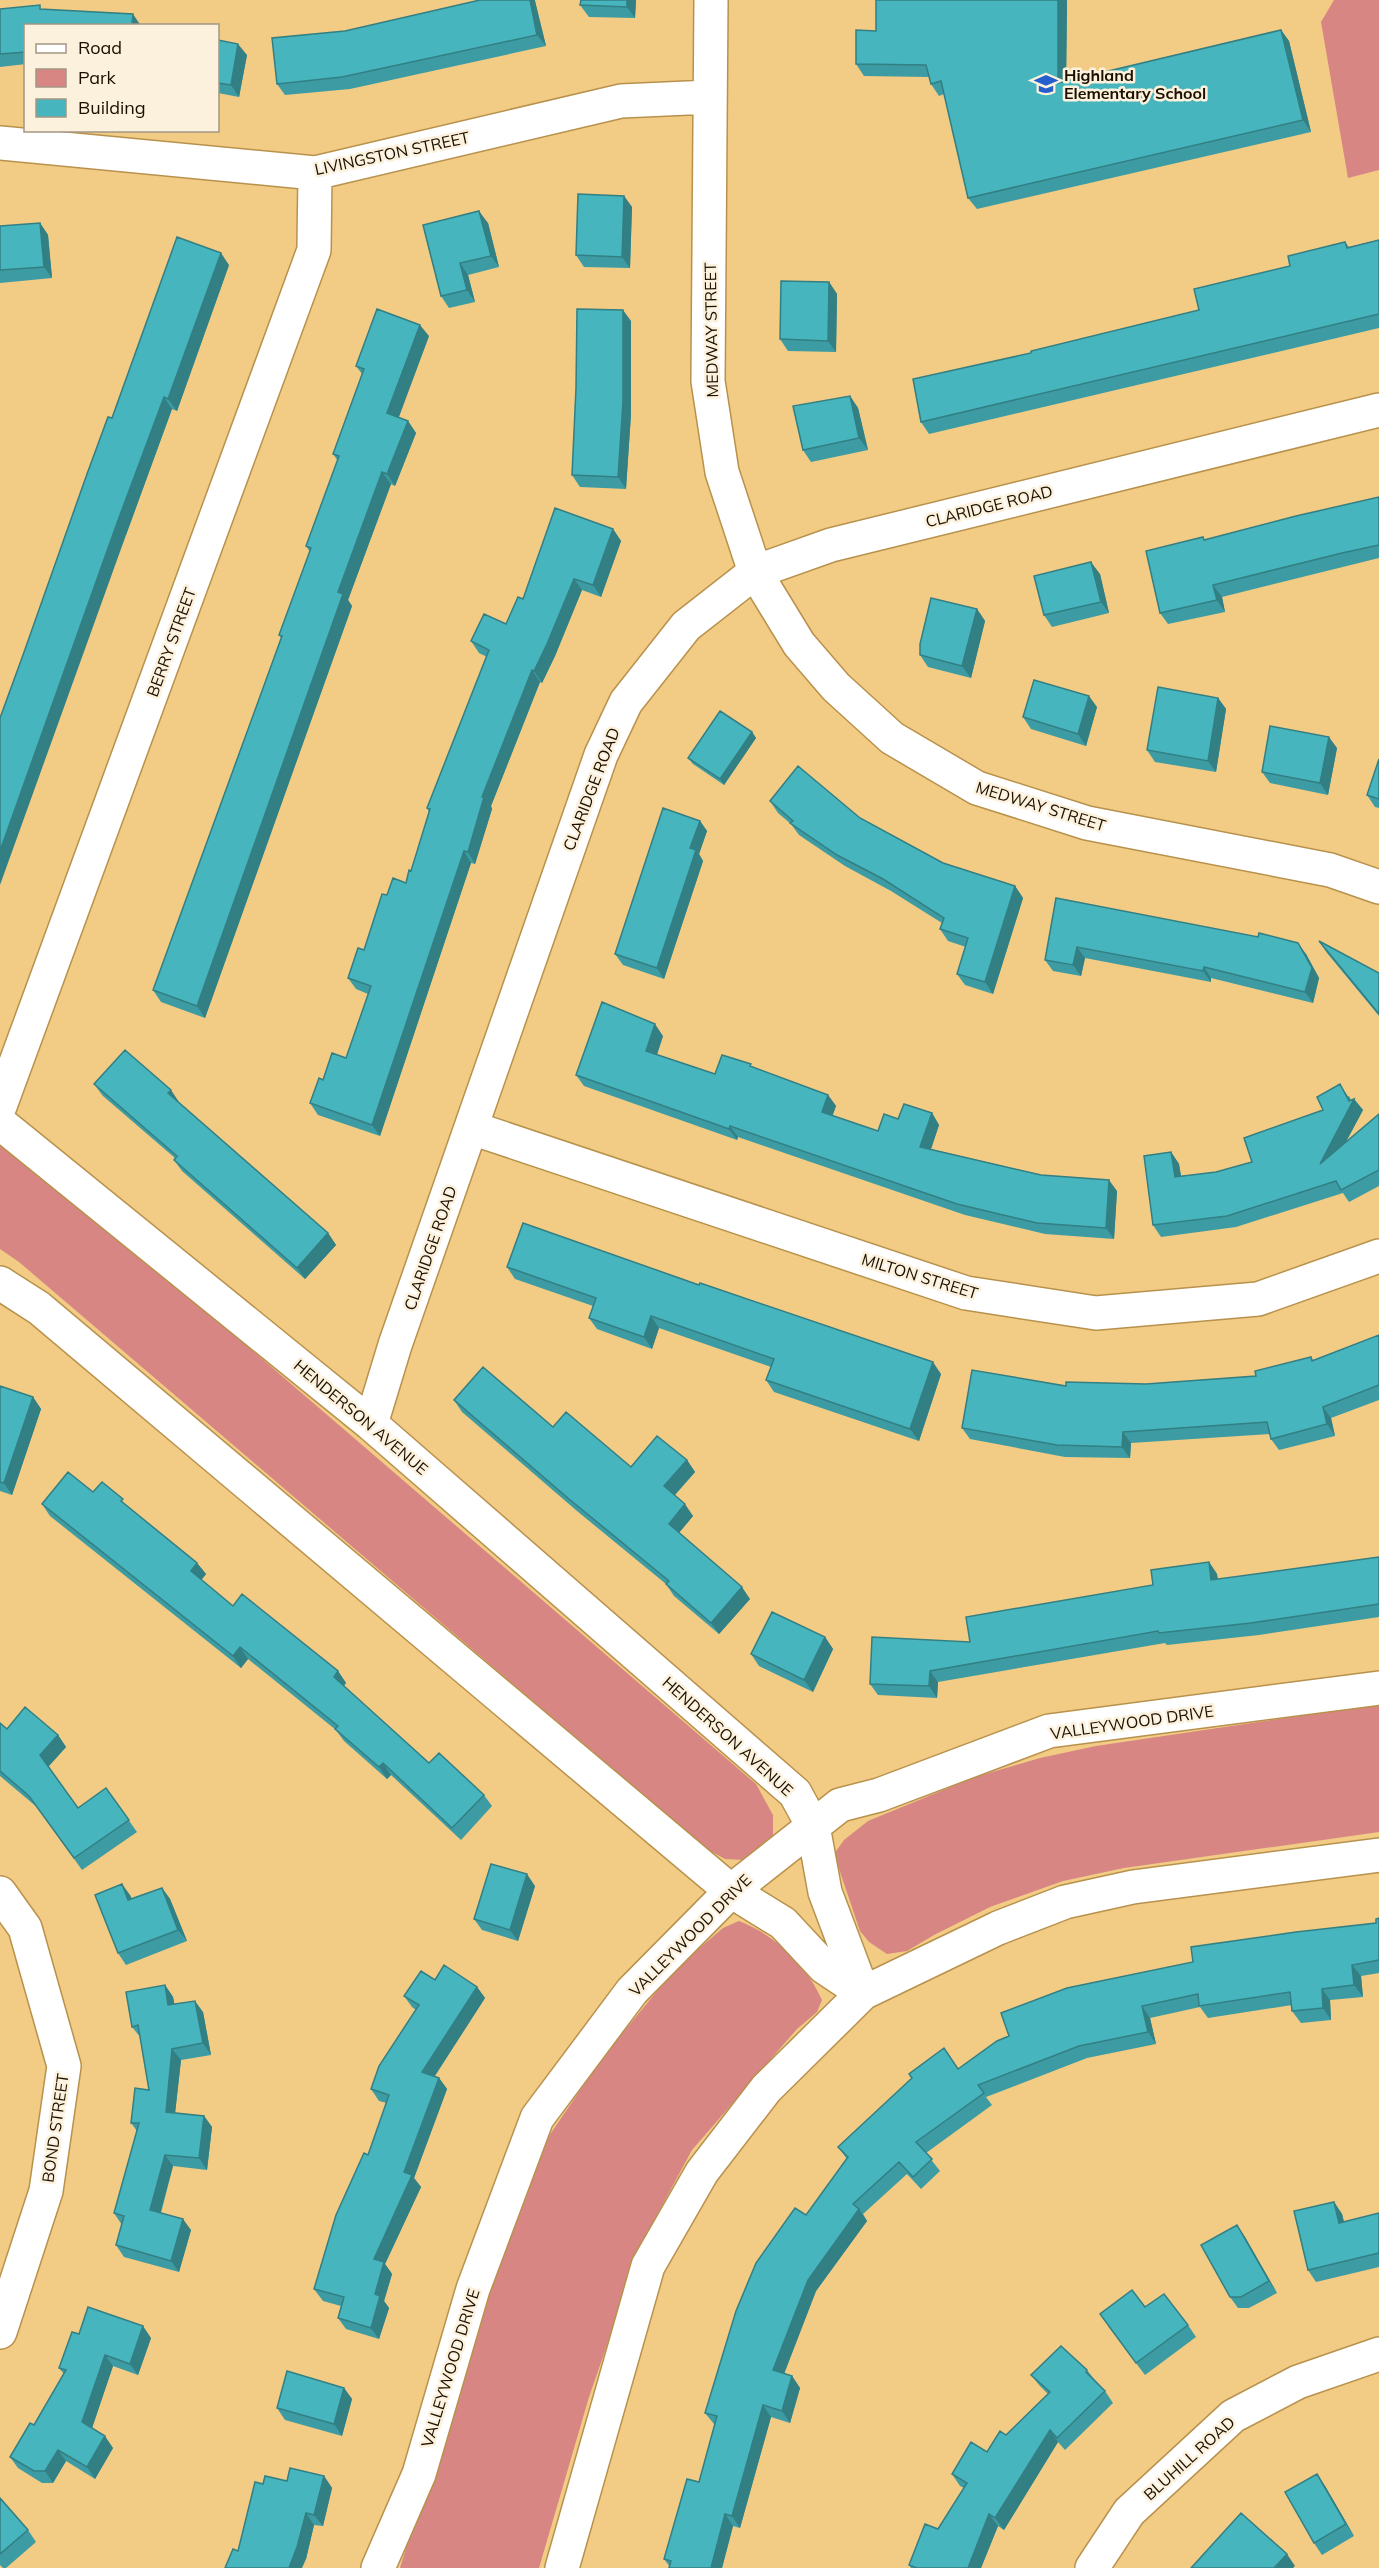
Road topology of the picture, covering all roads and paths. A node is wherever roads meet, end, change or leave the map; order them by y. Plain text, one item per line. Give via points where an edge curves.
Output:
1 (711, 0) edge
2 (710, 97) junction
3 (0, 143) edge
4 (315, 173) junction
5 (1379, 410) edge
6 (755, 572) junction
7 (1379, 887) edge
8 (0, 1106) edge
9 (0, 1123) edge
10 (472, 1128) junction
11 (1379, 1256) edge
12 (0, 1283) edge
13 (371, 1424) junction
14 (1379, 1688) edge
15 (813, 1826) junction
16 (1379, 1855) edge
17 (731, 1891) junction
18 (0, 1893) edge
19 (863, 1993) junction
20 (0, 2332) edge
21 (1379, 2354) edge
22 (378, 2568) edge
23 (562, 2568) edge
24 (1092, 2568) edge

1 - 2 street, MEDWAY STREET
2 - 4 street, LIVINGSTON STREET via 621,101
2 - 6 street, MEDWAY STREET via 708,381 722,472
3 - 4 street, LIVINGSTON STREET
4 - 8 street, BERRY STREET via 314,250
5 - 6 street, CLARIDGE ROAD via 831,545
6 - 7 street, MEDWAY STREET via 799,644 836,687 892,738 977,788 1087,823 1330,870
6 - 10 street, CLARIDGE ROAD via 686,626 626,702 600,755
9 - 13 street, HENDERSON AVENUE
10 - 11 street, MILTON STREET via 966,1293 1096,1313 1258,1299
10 - 13 street, CLARIDGE ROAD
12 - 17 street via 39,1308
13 - 15 street, HENDERSON AVENUE via 795,1793
14 - 15 street, VALLEYWOOD DRIVE via 1049,1731 879,1795 840,1805
15 - 17 street, VALLEYWOOD DRIVE
15 - 19 street, HENDERSON AVENUE via 825,1892
16 - 19 street via 1133,1887 1065,1902 998,1928
17 - 19 street via 783,1923 824,1967
17 - 22 street, VALLEYWOOD DRIVE via 632,1991 537,2118 473,2289 419,2474
18 - 20 street, BOND STREET via 25,1928 64,2066 46,2191
19 - 23 street via 766,2089 702,2172 648,2266
21 - 24 street, BLUHILL ROAD via 1298,2382 1233,2416 1129,2512

